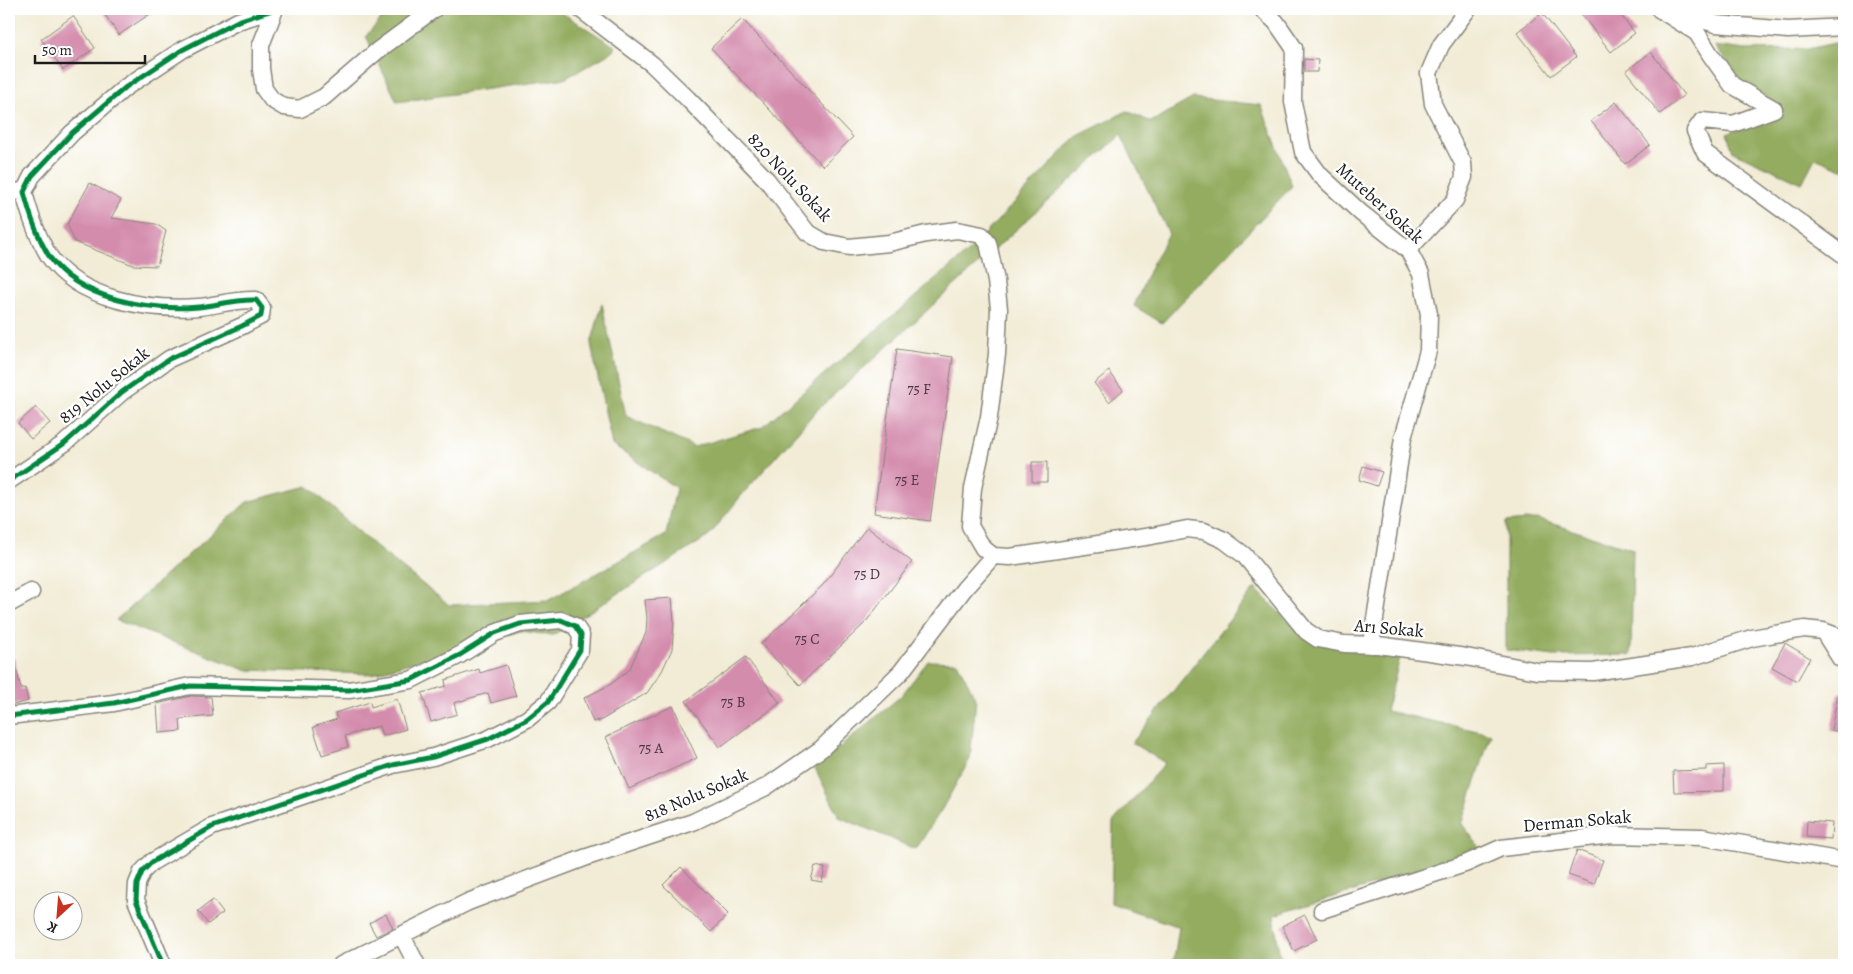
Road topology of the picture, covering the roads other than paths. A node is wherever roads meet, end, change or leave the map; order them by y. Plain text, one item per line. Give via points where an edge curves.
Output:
1 (275, 9) edge
2 (434, 9) edge
3 (580, 9) edge
4 (1262, 9) edge
5 (1468, 9) edge
6 (1659, 9) edge
7 (1665, 9) edge
8 (1844, 27) edge
9 (17, 191) edge
10 (1408, 250) junction
11 (1844, 255) edge
12 (9, 481) edge
13 (993, 556) junction
14 (30, 592) dead end
15 (9, 604) edge
16 (1822, 631) junction
17 (1844, 639) edge
18 (1371, 645) junction
19 (1844, 661) edge
20 (9, 716) edge
21 (1844, 861) edge
22 (1322, 910) dead end
23 (402, 936) junction
24 (163, 965) edge
25 (341, 965) edge
26 (418, 965) edge

1 - 2 street via 261,45 264,89 272,100 284,107 300,109 324,98
1 - 9 street, 819 Nolu Sokak via 238,21 126,87 72,133
3 - 13 street, 820 Nolu Sokak via 652,64 768,180 808,232 824,242 849,246 889,243 957,230 982,235 988,244 999,309 989,418 973,488 970,526 983,548
4 - 10 street, Muteber Sokak via 1276,22 1294,48 1293,102 1303,152 1320,175
5 - 10 street via 1442,45 1429,73 1432,104 1463,163 1464,177 1456,200
6 - 11 street via 1697,33 1732,85 1774,109 1732,124 1702,121 1694,131 1705,153
7 - 8 street via 1716,24 1788,30
9 - 12 street, 819 Nolu Sokak via 49,256 67,275 90,290 123,301 158,307 199,307 241,299 256,300 262,308 261,316 169,359 122,392 65,443
10 - 18 street, Muteber Sokak via 1421,274 1429,314 1428,351 1403,438
13 - 18 street, Arı Sokak via 1010,557 1187,529 1204,531 1224,540 1244,555 1306,632 1344,644
13 - 23 street, 818 Nolu Sokak via 901,672 821,749 766,787 693,822 587,857 468,902
14 - 15 street
16 - 17 street, Arı Sokak
16 - 18 street, Arı Sokak via 1780,632 1692,657 1593,672 1537,671 1466,657
16 - 19 street
20 - 24 street via 114,703 190,686 348,690 411,680 495,633 520,624 561,620 575,626 581,635 580,650 548,702 527,719 488,739 432,758 393,765 212,827 152,862 136,884 136,900
21 - 22 street, Derman Sokak via 1702,837 1612,835 1501,848 1465,864
23 - 25 street, 818 Nolu Sokak
23 - 26 street

